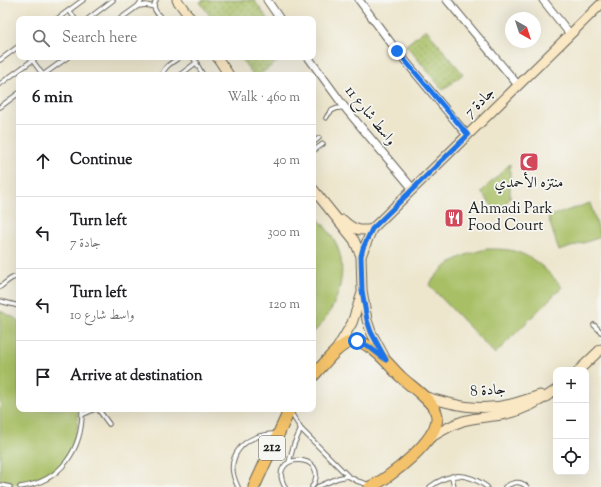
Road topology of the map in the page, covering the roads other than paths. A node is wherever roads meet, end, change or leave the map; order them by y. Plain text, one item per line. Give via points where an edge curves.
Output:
1 (83, 0) edge
2 (112, 0) edge
3 (142, 0) edge
4 (178, 0) edge
5 (267, 0) edge
6 (359, 0) edge
7 (447, 0) edge
8 (543, 0) edge
9 (154, 2) edge
10 (601, 4) edge
11 (138, 6) junction
12 (69, 10) junction
13 (61, 16) edge
14 (73, 16) edge
15 (92, 16) edge
16 (124, 16) edge
17 (161, 16) edge
18 (188, 16) edge
19 (278, 16) edge
20 (570, 34) junction
21 (16, 48) edge
22 (0, 60) edge
23 (30, 60) edge
24 (32, 60) edge
25 (64, 60) edge
26 (176, 60) edge
27 (219, 60) edge
28 (310, 60) edge
29 (196, 62) joint
30 (41, 72) edge
31 (47, 72) edge
32 (163, 72) edge
33 (184, 72) edge
34 (201, 72) edge
35 (227, 72) edge
36 (0, 84) edge
37 (518, 85) junction
38 (16, 95) edge
39 (0, 107) edge
40 (346, 109) junction
41 (326, 118) dead end
42 (468, 135) junction
43 (319, 138) dead end
44 (316, 140) edge
45 (323, 144) dead end
46 (316, 149) edge
47 (414, 189) junction
48 (316, 193) edge
49 (316, 197) edge
50 (322, 200) junction
51 (372, 229) junction
52 (361, 256) junction
53 (16, 277) edge
54 (0, 287) edge
55 (362, 290) junction
56 (0, 301) edge
57 (16, 305) edge
58 (594, 325) dead end
59 (601, 332) edge
60 (601, 349) edge
61 (334, 354) junction
62 (386, 360) junction
63 (582, 367) edge
64 (316, 373) edge
65 (553, 391) edge
66 (553, 391) edge
67 (423, 396) junction
68 (88, 412) edge
69 (100, 412) edge
70 (289, 412) edge
71 (291, 412) edge
72 (82, 415) joint
73 (109, 424) dead end
74 (301, 429) junction
75 (278, 434) junction
76 (430, 438) junction
77 (289, 462) junction
78 (348, 476) junction
79 (452, 476) junction
80 (0, 485) edge
81 (372, 486) edge
82 (10, 487) edge
83 (20, 487) edge
84 (238, 487) edge
85 (254, 487) edge
86 (285, 487) edge
87 (312, 487) edge
88 (317, 487) edge
89 (430, 487) edge
90 (454, 487) edge
91 (487, 487) edge
92 (505, 487) edge
93 (527, 487) edge

1 - 12 lane
2 - 15 lane
3 - 11 lane
4 - 18 main road
5 - 19 street
6 - 42 street via 397,51
7 - 37 street
8 - 20 street
9 - 11 lane
9 - 17 lane
10 - 20 main road, جادة 7
11 - 16 lane
12 - 13 lane
12 - 14 lane
20 - 37 main road, جادة 7
21 - 22 lane
23 - 36 lane
24 - 30 lane
25 - 31 lane
26 - 32 lane via 164,68
27 - 35 main road
28 - 40 street, واسط شارع 11
29 - 33 lane
29 - 34 lane
37 - 42 main road, جادة 7
38 - 39 lane
40 - 41 lane via 336,108
40 - 47 street, واسط شارع 11
42 - 47 main road, جادة 7
43 - 44 lane
45 - 46 lane
47 - 51 main road, جادة 7
48 - 50 main road
49 - 50 lane
50 - 51 main road via 348,225 355,229
50 - 52 main road via 354,240
51 - 52 main road, جادة 7
52 - 55 main road, جادة 7
53 - 54 lane via 12,277
55 - 61 main road, جادة 7 via 352,323
55 - 62 main road, جادة 7 via 371,332
56 - 57 lane
58 - 59 lane
60 - 63 main road
61 - 62 main road via 342,346 357,341
61 - 64 main road
62 - 67 main road via 400,377
65 - 67 main road, جادة 8 via 494,407 467,408
66 - 76 main road, جادة 8 via 519,410 464,421
67 - 76 main road via 438,415
68 - 72 lane
69 - 73 lane
70 - 75 main road, 212
71 - 74 lane
72 - 83 lane via 79,440 62,466 43,480
74 - 77 lane
74 - 78 lane
75 - 84 lane via 256,436 240,447 233,463
75 - 85 main road, 212
76 - 81 main road via 393,473
77 - 86 lane via 281,478
77 - 87 lane via 298,459 311,464 316,473
78 - 81 lane
78 - 88 lane
79 - 89 lane
79 - 90 lane
79 - 91 lane via 470,477
80 - 82 lane
92 - 93 lane via 512,482 521,482

